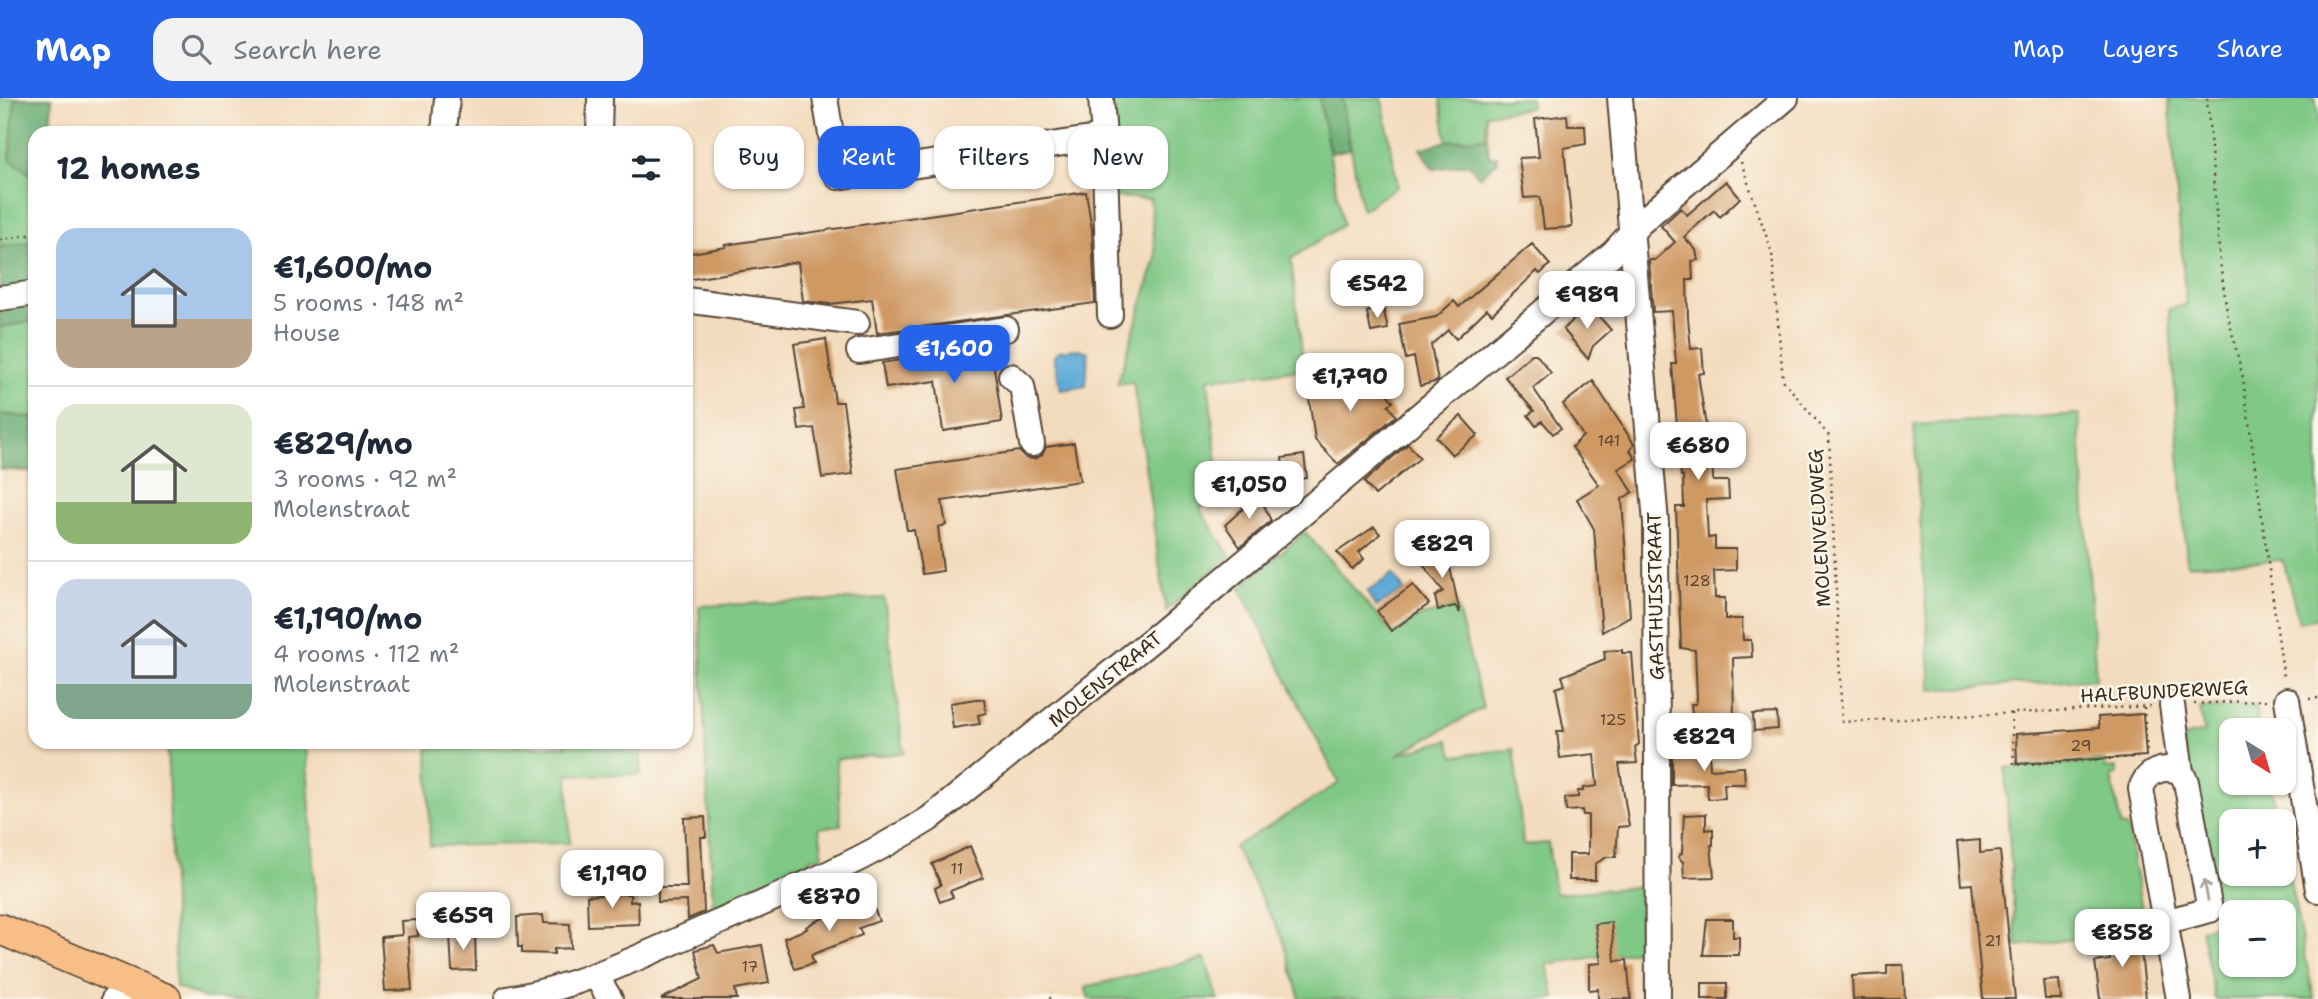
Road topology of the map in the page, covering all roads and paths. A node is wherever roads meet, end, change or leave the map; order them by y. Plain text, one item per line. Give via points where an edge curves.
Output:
1 (447, 98) edge
2 (600, 98) edge
3 (825, 98) edge
4 (1101, 98) edge
5 (1619, 98) edge
6 (1786, 98) edge
7 (2207, 98) edge
8 (445, 126) edge
9 (599, 126) edge
10 (1103, 126) edge
11 (1068, 142) edge
12 (1735, 142) junction
13 (1106, 189) edge
14 (28, 234) edge
15 (1629, 236) junction
16 (0, 240) edge
17 (28, 294) edge
18 (0, 298) edge
19 (693, 301) edge
20 (1111, 315) dead end
21 (857, 323) dead end
22 (1006, 329) dead end
23 (859, 351) dead end
24 (1011, 376) dead end
25 (1032, 444) dead end
26 (2318, 698) edge
27 (2287, 699) junction
28 (2172, 705) junction
29 (2144, 706) junction
30 (2011, 713) junction
31 (2181, 772) junction
32 (2318, 890) edge
33 (2164, 922) junction
34 (0, 929) edge
35 (596, 976) junction
36 (1052, 992) dead end
37 (135, 997) edge
38 (507, 999) edge
39 (610, 999) edge
40 (1050, 999) edge
41 (1658, 999) edge
42 (2179, 999) edge

1 - 8 street
2 - 9 street
3 - 11 street via 838,177
4 - 10 street
5 - 15 street, GASTHUISSTRAAT
6 - 12 street
7 - 27 path via 2225,299 2243,378
12 - 15 street
12 - 30 path, MOLENVELDWEG via 1772,253 1783,380 1829,436 1842,722
13 - 20 street
14 - 16 path
15 - 35 street, MOLENSTRAAT via 1170,626 929,819 893,842 781,895
15 - 41 street, GASTHUISSTRAAT via 1656,523
17 - 18 street
19 - 21 street
22 - 23 street
24 - 25 street via 1022,386
26 - 27 path, HALFBUNDERWEG
27 - 28 path, HALFBUNDERWEG
27 - 32 street
28 - 29 path, HALFBUNDERWEG
28 - 31 street
29 - 30 path, HALFBUNDERWEG
29 - 30 path via 2147,757 2014,765
31 - 33 street via 2172,768 2153,772 2141,789
33 -> 31 street via 2210,910
33 - 42 street
34 - 37 main road
35 - 38 street, MOLENSTRAAT via 542,994
35 - 39 street
36 - 40 path

